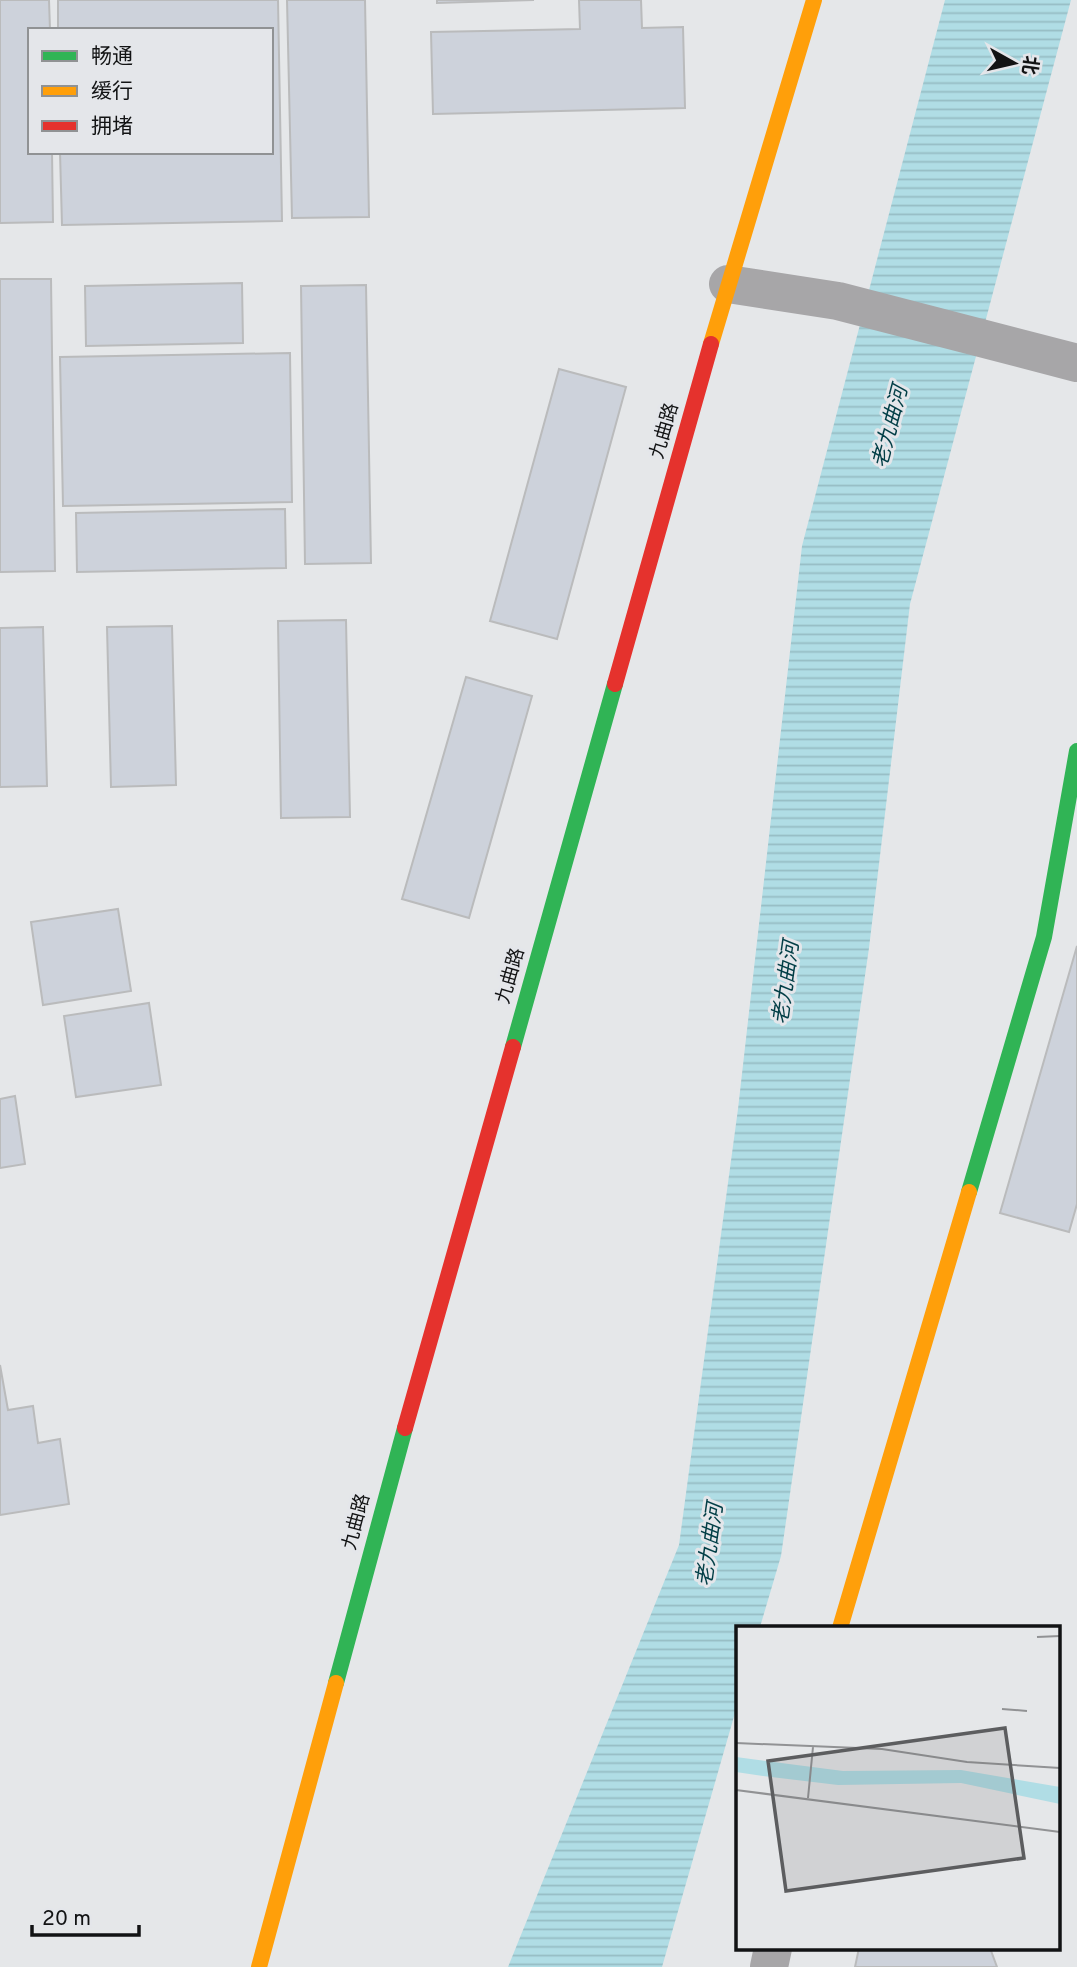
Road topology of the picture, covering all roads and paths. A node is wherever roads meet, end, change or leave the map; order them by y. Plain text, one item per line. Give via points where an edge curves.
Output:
1 (814, 0) edge
2 (728, 284) junction
3 (1077, 363) edge
4 (1077, 751) edge
5 (841, 1626) edge
6 (773, 1950) edge
7 (259, 1967) edge
8 (769, 1967) edge

1 - 2 street, 九曲路
2 - 3 street via 838,301
2 - 7 street, 九曲路 via 388,1486
4 - 5 street via 1044,937
6 - 8 street

